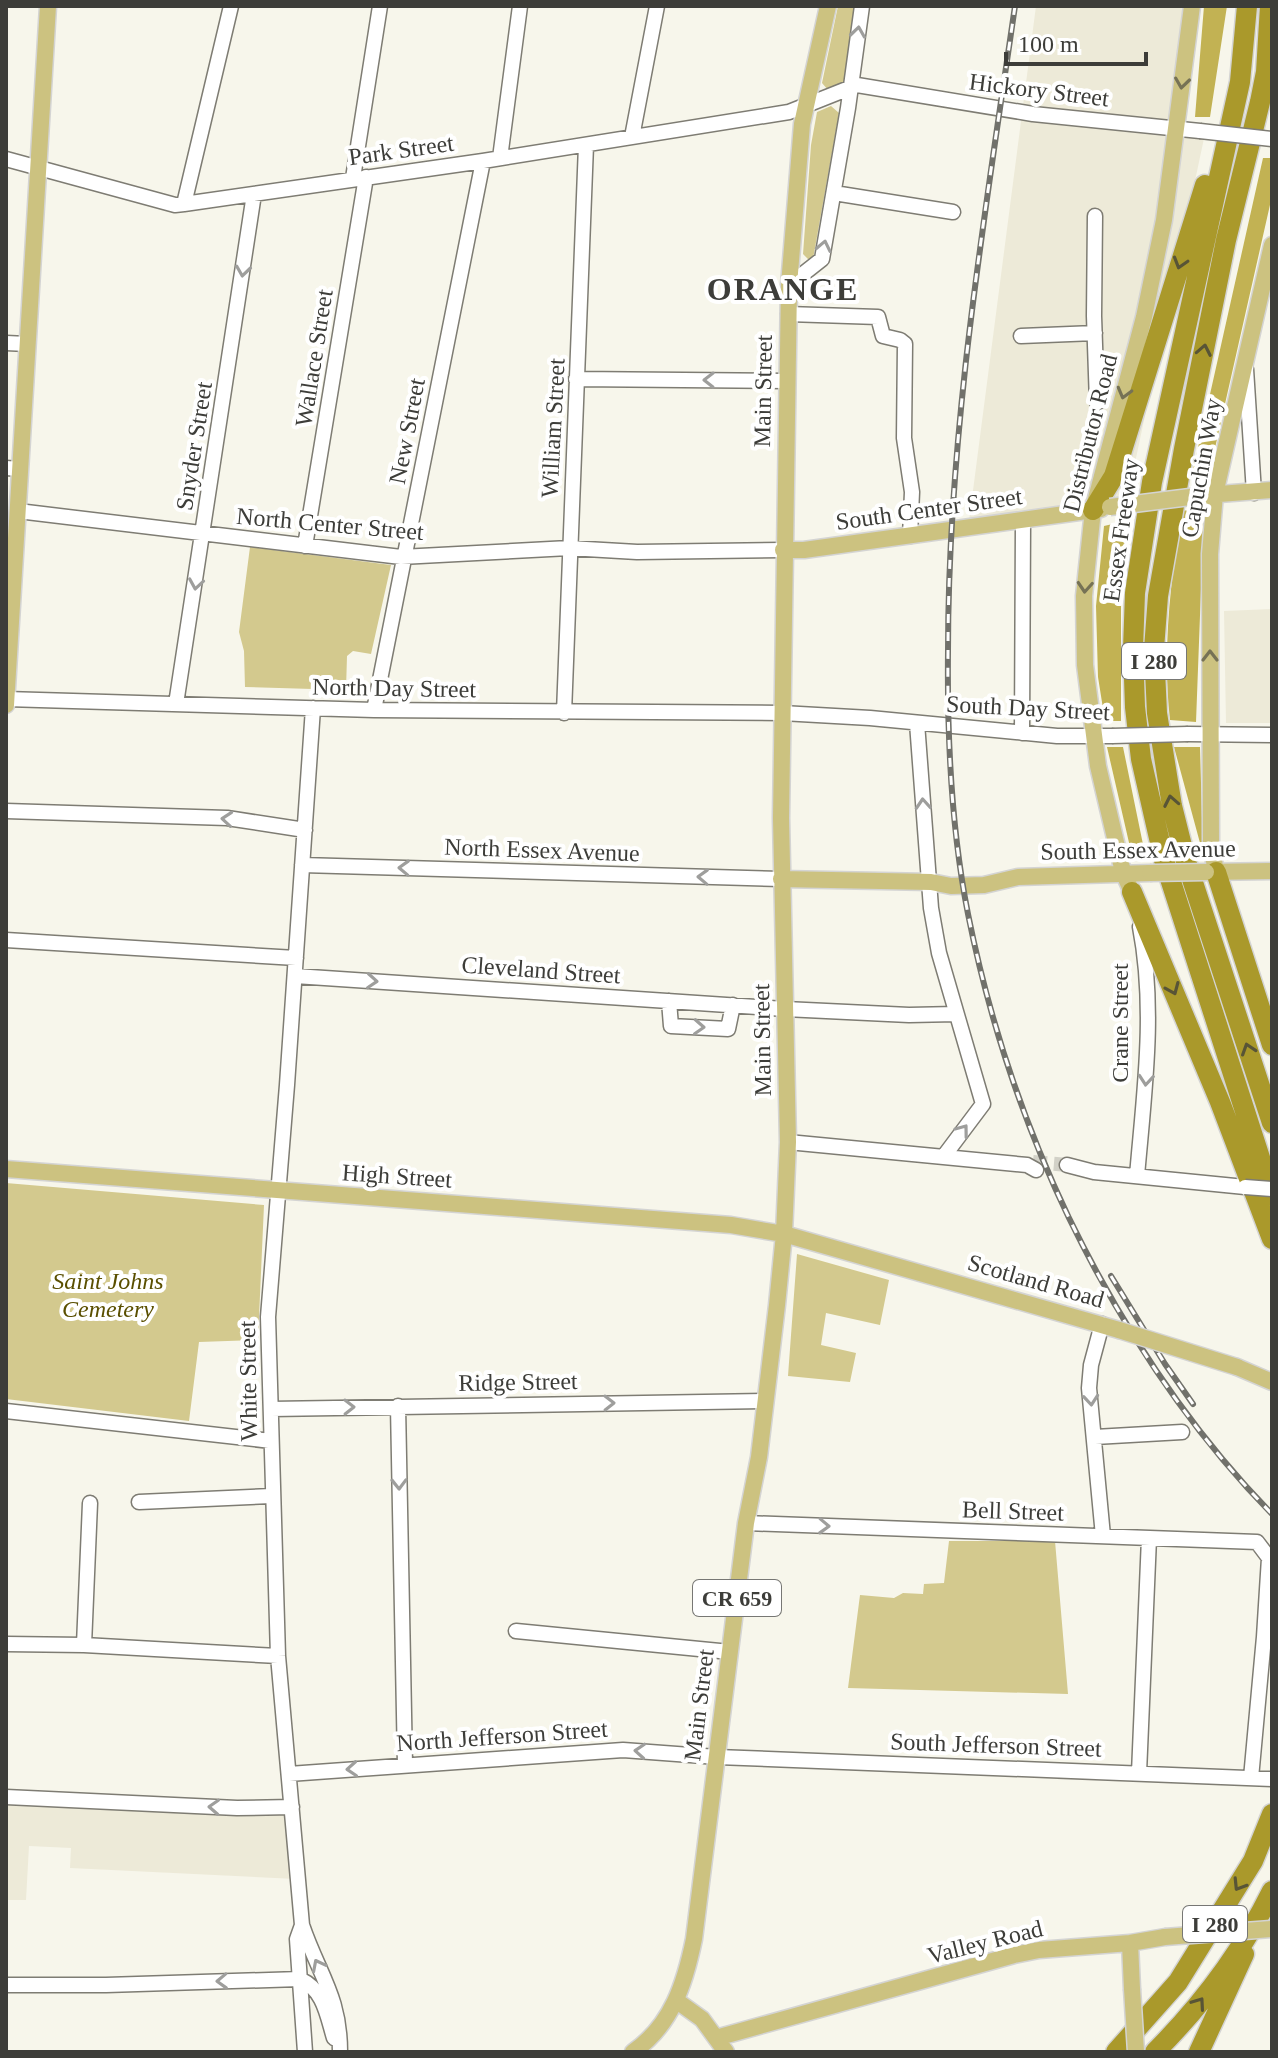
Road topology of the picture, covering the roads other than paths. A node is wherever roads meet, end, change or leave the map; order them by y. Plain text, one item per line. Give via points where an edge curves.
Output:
1 (48, 6) edge
2 (231, 6) edge
3 (380, 6) edge
4 (520, 6) edge
5 (657, 6) edge
6 (828, 6) edge
7 (862, 6) edge
8 (1192, 6) edge
9 (1247, 6) edge
10 (1270, 6) edge
11 (1272, 46) edge
12 (1266, 72) junction
13 (1240, 82) junction
14 (851, 87) junction
15 (805, 106) junction
16 (1176, 128) junction
17 (632, 137) junction
18 (1272, 139) edge
19 (586, 145) junction
20 (500, 158) junction
21 (6, 159) edge
22 (483, 161) junction
23 (38, 167) junction
24 (360, 177) junction
25 (834, 193) junction
26 (254, 194) junction
27 (184, 204) junction
28 (953, 212) dead end
29 (1095, 216) dead end
30 (1272, 245) edge
31 (789, 285) junction
32 (788, 314) junction
33 (1095, 333) junction
34 (1021, 336) dead end
35 (6, 343) edge
36 (27, 344) junction
37 (1246, 361) junction
38 (576, 379) junction
39 (787, 381) junction
40 (1097, 403) dead end
41 (13, 468) edge
42 (1272, 490) edge
43 (1254, 493) junction
44 (1207, 495) junction
45 (1102, 508) junction
46 (18, 511) junction
47 (1023, 521) junction
48 (204, 533) junction
49 (910, 536) junction
50 (305, 546) junction
51 (569, 548) junction
52 (783, 550) junction
53 (405, 557) junction
54 (10, 560) edge
55 (6, 701) edge
56 (176, 704) junction
57 (313, 708) junction
58 (374, 710) junction
59 (564, 713) junction
60 (782, 713) junction
61 (917, 723) junction
62 (1022, 733) junction
63 (1210, 734) junction
64 (1272, 735) edge
65 (1103, 736) junction
66 (6, 811) edge
67 (305, 830) junction
68 (302, 865) junction
69 (1272, 871) edge
70 (1123, 872) junction
71 (1211, 872) junction
72 (781, 879) junction
73 (931, 882) junction
74 (1132, 892) junction
75 (6, 940) edge
76 (296, 958) junction
77 (295, 976) junction
78 (669, 1001) junction
79 (733, 1005) junction
80 (785, 1009) junction
81 (956, 1014) junction
82 (1272, 1045) edge
83 (1272, 1123) edge
84 (788, 1142) junction
85 (944, 1156) junction
86 (1032, 1165) tunnel mouth
87 (6, 1169) edge
88 (1069, 1169) tunnel mouth
89 (1137, 1176) junction
90 (279, 1191) junction
91 (1272, 1192) edge
92 (784, 1234) junction
93 (1272, 1239) edge
94 (1102, 1324) junction
95 (1272, 1382) edge
96 (765, 1401) junction
97 (398, 1406) junction
98 (271, 1409) junction
99 (6, 1411) edge
100 (1182, 1432) dead end
101 (1095, 1437) junction
102 (271, 1441) junction
103 (271, 1496) junction
104 (139, 1502) dead end
105 (90, 1503) dead end
106 (746, 1523) junction
107 (1103, 1536) junction
108 (1149, 1538) junction
109 (516, 1631) dead end
110 (6, 1644) edge
111 (84, 1645) junction
112 (730, 1652) junction
113 (278, 1656) junction
114 (717, 1757) junction
115 (405, 1765) junction
116 (1139, 1773) junction
117 (289, 1774) junction
118 (1251, 1778) junction
119 (1270, 1778) edge
120 (6, 1797) edge
121 (292, 1807) junction
122 (1272, 1814) edge
123 (1272, 1891) edge
124 (1268, 1924) edge
125 (302, 1925) junction
126 (1130, 1943) junction
127 (300, 1979) junction
128 (6, 1985) edge
129 (677, 2001) junction
130 (330, 2004) junction
131 (302, 2005) junction
132 (1142, 2024) junction
133 (721, 2045) edge
134 (305, 2052) edge
135 (339, 2052) edge
136 (633, 2052) edge
137 (1106, 2052) edge
138 (1116, 2052) edge
139 (1136, 2052) edge
140 (1155, 2052) edge
141 (1199, 2052) edge

1 - 23 main road
2 - 27 street
3 - 24 street, Wallace Street
4 - 20 street
5 - 17 street
6 - 15 main road, Main Street
14 -> 7 street
8 -> 16 main road, Distributor Road
9 - 13 highway, Essex Freeway / I 280
10 - 12 highway, Essex Freeway / I 280
11 - 12 highway
83 -> 12 highway, Essex Freeway / I 280 via 1172,806 1157,713 1154,649 1184,449
13 -> 45 highway
13 - 91 highway, Essex Freeway / I 280 via 1152,482 1135,593 1134,692 1141,759 1164,860
14 - 15 street, Hickory Street
14 - 16 street, Hickory Street via 1033,114
14 - 25 street
15 - 17 street, Park Street
15 - 31 main road, Main Street
16 - 18 street, Hickory Street, bridge
16 -> 45 main road, Distributor Road via 1164,220
17 - 19 street, Park Street
19 - 20 street, Park Street
19 - 38 street, William Street
20 - 22 street, Park Street
21 - 23 street, Park Street
22 - 24 street, Park Street
22 - 53 street, New Street
23 - 27 street, Park Street
23 - 36 main road
24 - 26 street, Park Street
24 - 50 street, Wallace Street
25 - 28 street
31 -> 25 street via 822,259
26 - 27 street, Park Street
26 -> 48 street, Snyder Street
29 - 33 street
30 - 37 main road, Capuchin Way
31 - 32 main road, Main Street
32 - 39 main road, Main Street
32 - 49 street via 878,317 883,336 905,344
33 - 34 street
33 - 40 street
35 - 36 street
36 - 41 main road
37 - 43 street
37 - 44 main road, Capuchin Way
39 -> 38 street
38 - 51 street, William Street
39 - 52 main road, Main Street
41 - 46 main road
42 - 43 main road, South Center Street
43 - 44 main road, South Center Street
44 - 45 main road, South Center Street, bridge
63 -> 44 main road, Capuchin Way
45 - 47 main road, South Center Street
45 -> 65 main road, Distributor Road via 1084,596 1085,665
46 - 48 street, North Center Street
46 - 54 main road
47 - 49 main road, South Center Street
47 - 62 street
48 - 50 street, North Center Street
48 -> 56 street, Snyder Street
49 - 52 main road, South Center Street
50 - 53 street, North Center Street
51 - 52 street, North Center Street
51 - 53 street, North Center Street
51 - 59 street, William Street
52 - 60 main road, Main Street
53 - 58 street, New Street
54 - 55 main road
55 - 56 street, North Day Street
56 - 57 street, North Day Street
57 - 58 street, North Day Street
57 - 67 street, White Street
58 - 59 street, North Day Street
59 - 60 street, North Day Street
60 - 61 street, South Day Street
60 - 72 main road, Main Street
61 - 62 street, South Day Street
73 -> 61 street
62 - 65 street, South Day Street
63 - 64 street, South Day Street
63 - 65 street, South Day Street, bridge
63 - 71 main road, Capuchin Way
65 - 70 main road, Distributor Road via 1098,766
67 -> 66 street via 227,818
67 - 68 street, White Street
72 -> 68 street, North Essex Avenue
68 - 76 street, White Street
69 - 71 main road, South Essex Avenue
70 - 71 main road, South Essex Avenue, bridge
70 - 73 main road, South Essex Avenue via 1005,879 984,885
70 - 74 main road, Crane Street
71 - 82 highway
72 - 73 main road, South Essex Avenue
72 - 80 main road, Main Street
73 - 81 street via 939,953
74 -> 89 street, Crane Street via 1144,948 1148,1014
74 -> 93 highway
75 - 76 street
76 - 77 street, White Street
77 -> 78 street, Cleveland Street
77 - 90 street, White Street
78 - 79 street, Cleveland Street
78 -> 79 street via 671,1026 728,1029
79 - 80 street, Cleveland Street
80 - 81 street, Cleveland Street
80 - 84 main road, Main Street
85 -> 81 street via 983,1104
84 - 85 street
84 - 92 main road, Main Street
85 - 86 street
87 - 90 main road, High Street
88 - 89 street
89 - 91 street, bridge
90 - 92 main road, High Street via 731,1225
90 - 98 street, White Street via 268,1317
92 - 94 main road, Scotland Road
92 - 96 main road, Main Street / CR 659
94 - 95 main road, Scotland Road, bridge
94 -> 101 street via 1089,1388
97 -> 96 street, Ridge Street
96 - 106 main road, Main Street / CR 659
98 -> 97 street, Ridge Street
97 -> 115 street
98 - 102 street, White Street
99 - 102 street
100 - 101 street
101 - 107 street
102 - 103 street, White Street
103 - 104 street
103 - 113 street, White Street
105 - 111 street
106 -> 107 street, Bell Street
106 - 112 main road, Main Street / CR 659
107 - 108 street, Bell Street
108 - 116 street
108 - 118 street, Bell Street via 1257,1542 1269,1558
109 - 112 street
110 - 111 street
111 - 113 street
112 - 114 main road, Main Street / CR 659
113 - 117 street, White Street
114 -> 115 street, North Jefferson Street via 623,1750
114 - 116 street, South Jefferson Street
114 - 129 main road, Main Street / CR 659 via 694,1939
115 -> 117 street, North Jefferson Street
116 - 118 street, South Jefferson Street
117 - 121 street, White Street
118 - 119 street, South Jefferson Street
121 -> 120 street
121 - 125 street, White Street
122 -> 132 highway, I 280 via 1245,1874 1178,1982
123 - 124 highway, I 280
124 - 126 main road, Valley Road, bridge
140 -> 124 highway, I 280
124 - 141 highway
125 - 127 street, White Street via 297,1939
130 -> 125 street
126 - 133 main road, Valley Road via 1014,1955
126 - 139 main road, bridge
127 -> 128 street
127 - 130 street
127 - 131 street, White Street
129 - 133 main road via 702,2019
129 - 136 main road, Main Street / CR 659 via 659,2028
130 - 131 street
130 - 135 street via 340,2027
131 - 134 street, White Street
132 - 137 highway
132 - 138 highway, I 280

